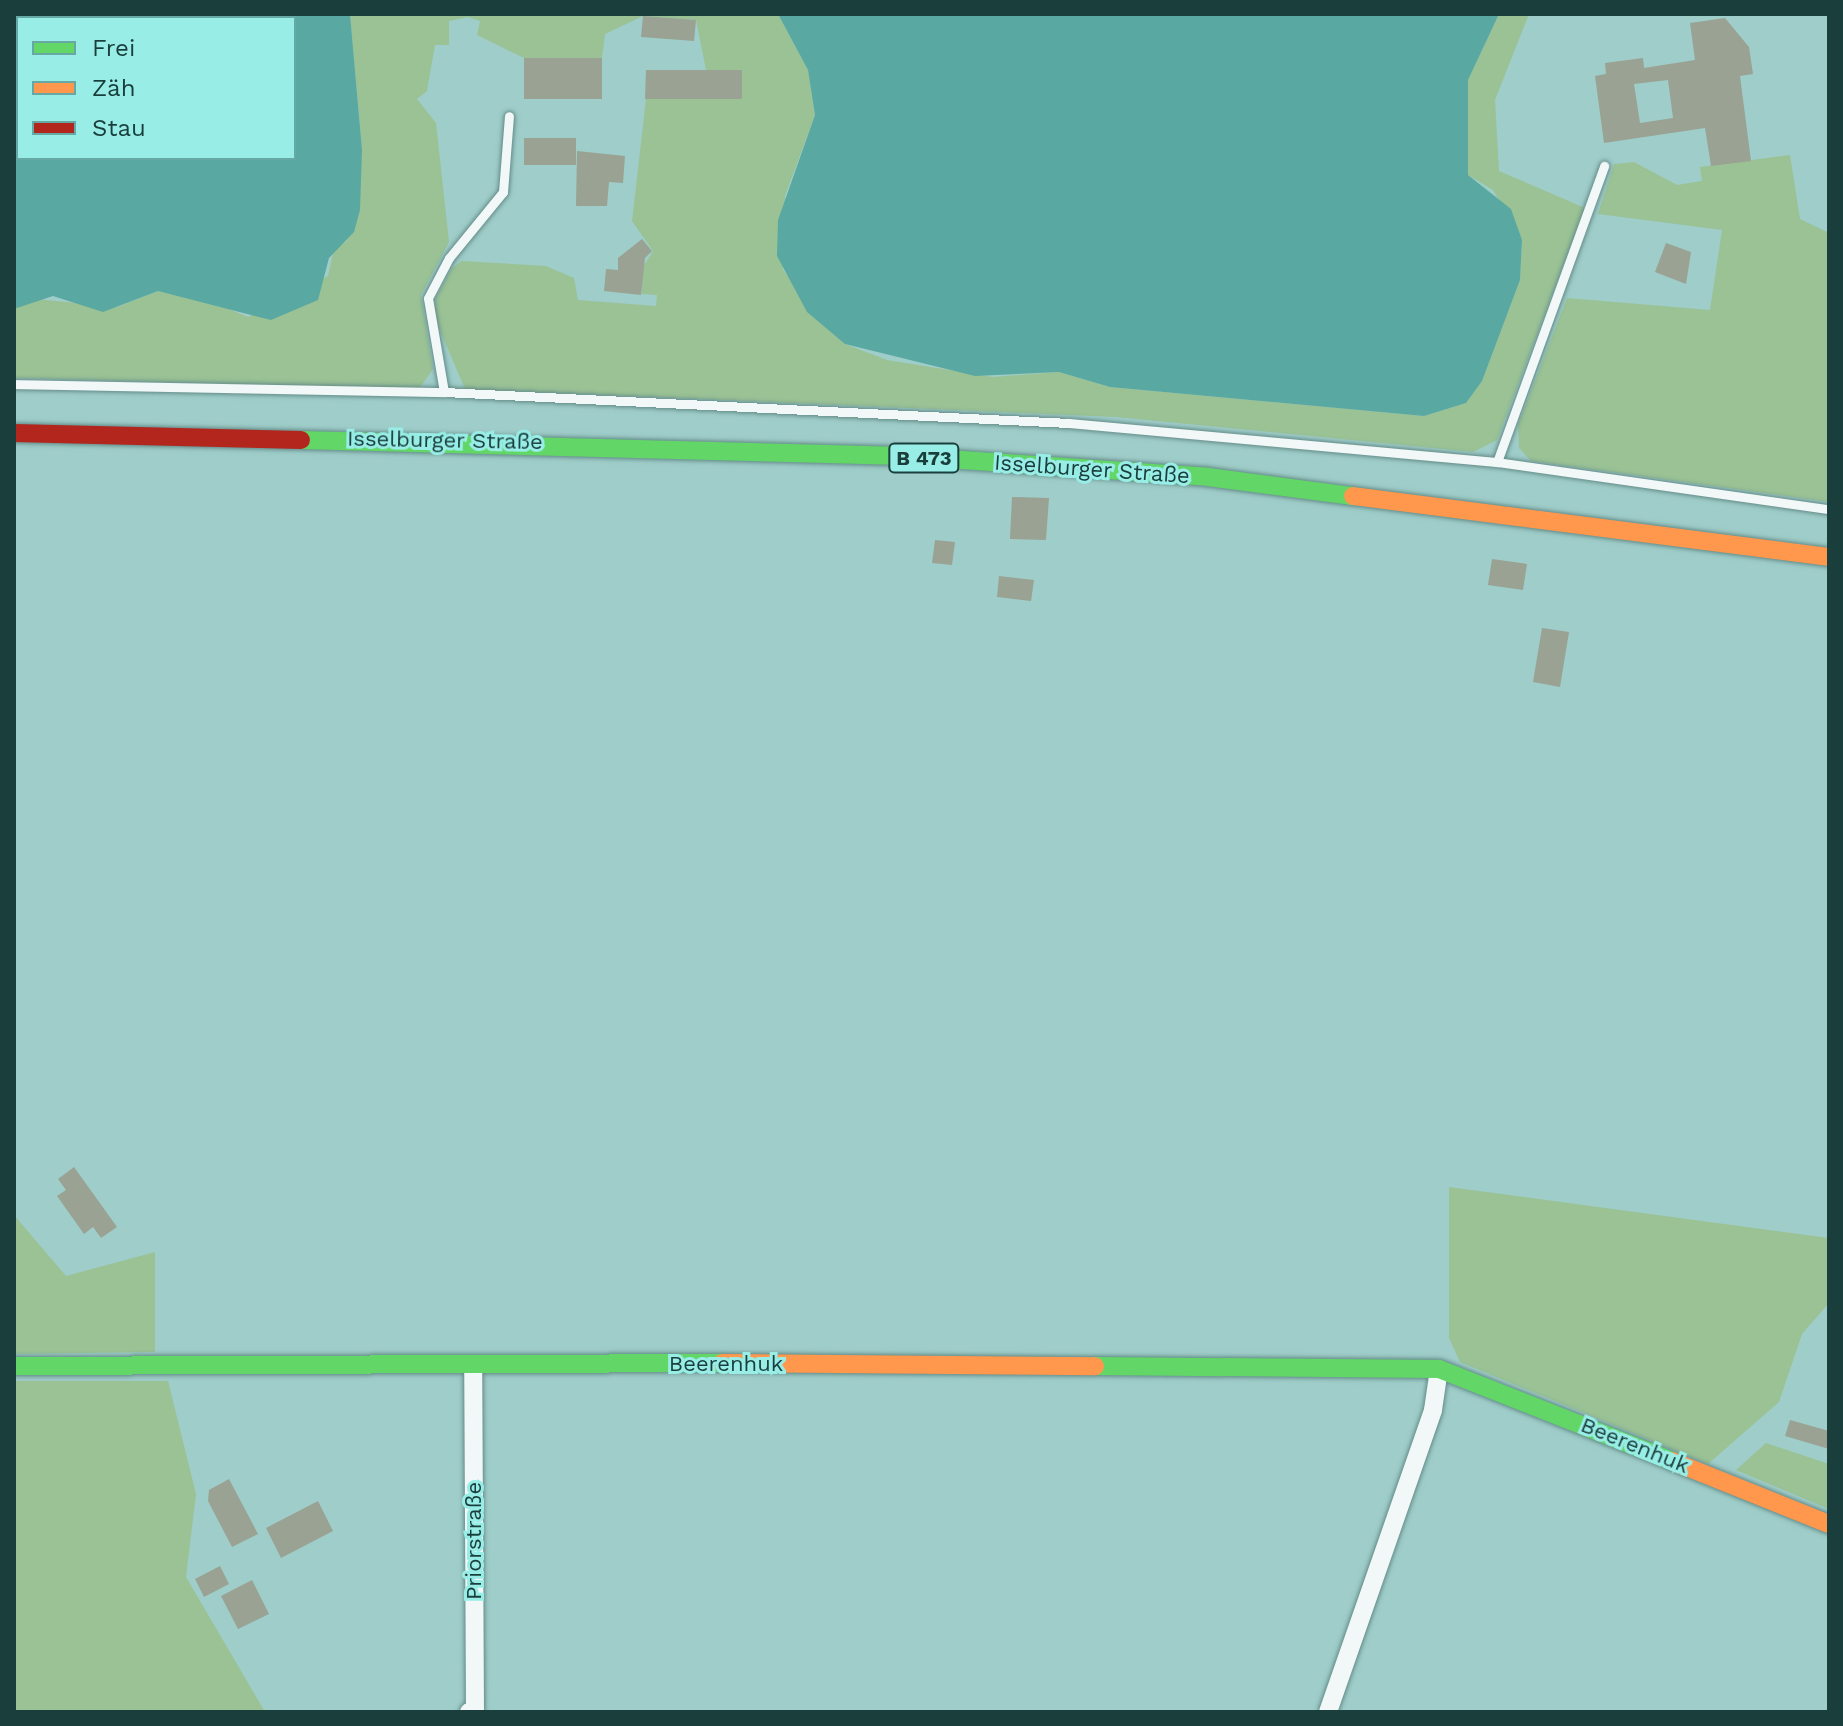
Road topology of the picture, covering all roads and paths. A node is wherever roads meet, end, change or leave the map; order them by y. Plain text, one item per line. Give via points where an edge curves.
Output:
1 (509, 116) dead end
2 (1604, 166) dead end
3 (14, 384) edge
4 (444, 392) junction
5 (14, 433) edge
6 (1497, 462) junction
7 (1829, 509) edge
8 (1829, 557) edge
9 (473, 1365) junction
10 (14, 1366) edge
11 (1439, 1369) junction
12 (1829, 1524) edge
13 (474, 1712) edge
14 (1328, 1712) edge

1 - 4 lane via 503,192 449,258 428,298
2 - 6 lane
3 - 4 lane
4 - 6 lane via 1068,423
5 - 8 street, Isselburger Straße / B 473 via 596,443 934,458 1362,494
6 - 7 lane
9 - 10 street, Beerenhuk
9 - 11 street, Beerenhuk
9 - 13 street, Priorstraße
11 - 12 street, Beerenhuk
11 - 14 street via 1433,1410

